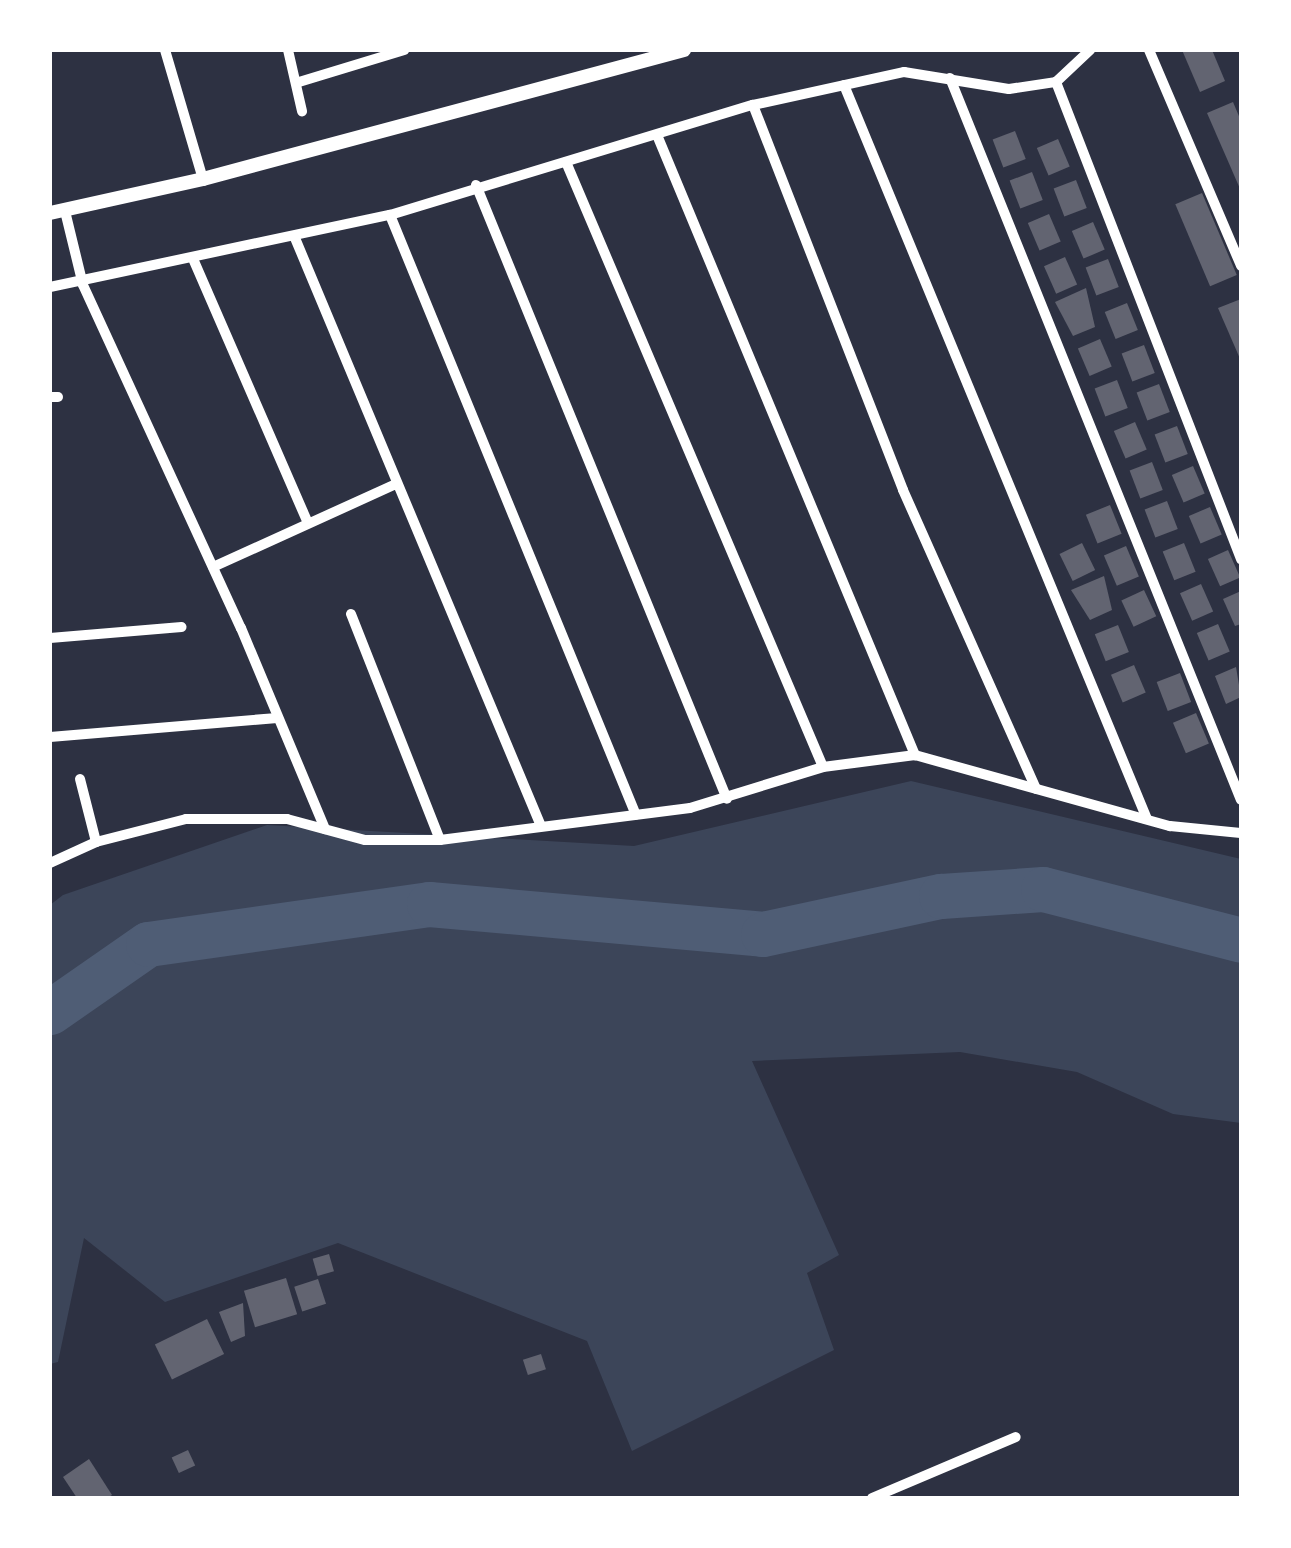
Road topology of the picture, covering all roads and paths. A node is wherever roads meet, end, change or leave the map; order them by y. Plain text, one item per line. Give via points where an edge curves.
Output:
1 (165, 50) edge
2 (288, 50) edge
3 (404, 50) edge
4 (684, 50) edge
5 (1090, 50) edge
6 (1149, 50) edge
7 (950, 78) junction
8 (300, 82) junction
9 (1056, 82) junction
10 (844, 85) junction
11 (753, 105) junction
12 (302, 112) dead end
13 (657, 135) junction
14 (566, 162) junction
15 (203, 180) junction
16 (476, 185) junction
17 (57, 212) edge
18 (390, 215) junction
19 (294, 238) junction
20 (194, 261) junction
21 (1241, 266) edge
22 (83, 285) junction
23 (50, 287) edge
24 (394, 485) junction
25 (307, 521) junction
26 (1241, 559) edge
27 (212, 567) junction
28 (350, 614) dead end
29 (182, 627) dead end
30 (50, 638) edge
31 (277, 718) junction
32 (50, 737) edge
33 (914, 755) junction
34 (823, 767) junction
35 (80, 779) dead end
36 (1036, 789) junction
37 (727, 798) junction
38 (1241, 800) edge
39 (636, 816) junction
40 (1147, 820) junction
41 (541, 826) junction
42 (324, 829) junction
43 (1241, 832) edge
44 (440, 840) junction
45 (96, 842) junction
46 (50, 863) edge
47 (1016, 1437) dead end
48 (872, 1498) edge

1 - 15 street
2 - 8 street
3 - 8 street
4 - 15 street
5 - 9 street
6 - 21 street
7 - 9 street via 1009,88
7 - 10 street via 904,72
7 - 38 street
8 - 12 street
9 - 26 street
10 - 11 street
10 - 40 street
11 - 13 street
11 - 36 street via 904,490
13 - 14 street
13 - 33 street
14 - 16 street
14 - 34 street
15 - 17 street
16 - 18 street
16 - 37 street
17 - 22 street
18 - 19 street
18 - 39 street
19 - 20 street
19 - 24 street
20 - 22 street
20 - 25 street
22 - 23 street
22 - 27 street
24 - 25 street
24 - 41 street
25 - 27 street
27 - 31 street
28 - 44 street
29 - 30 street
31 - 32 street
31 - 42 street
33 - 34 street
33 - 36 street
34 - 37 street
35 - 45 street
36 - 40 street
37 - 39 street
39 - 41 street
40 - 43 street
41 - 44 street
42 - 44 street via 366,840
42 - 45 street via 287,819 186,819
45 - 46 street
47 - 48 street

